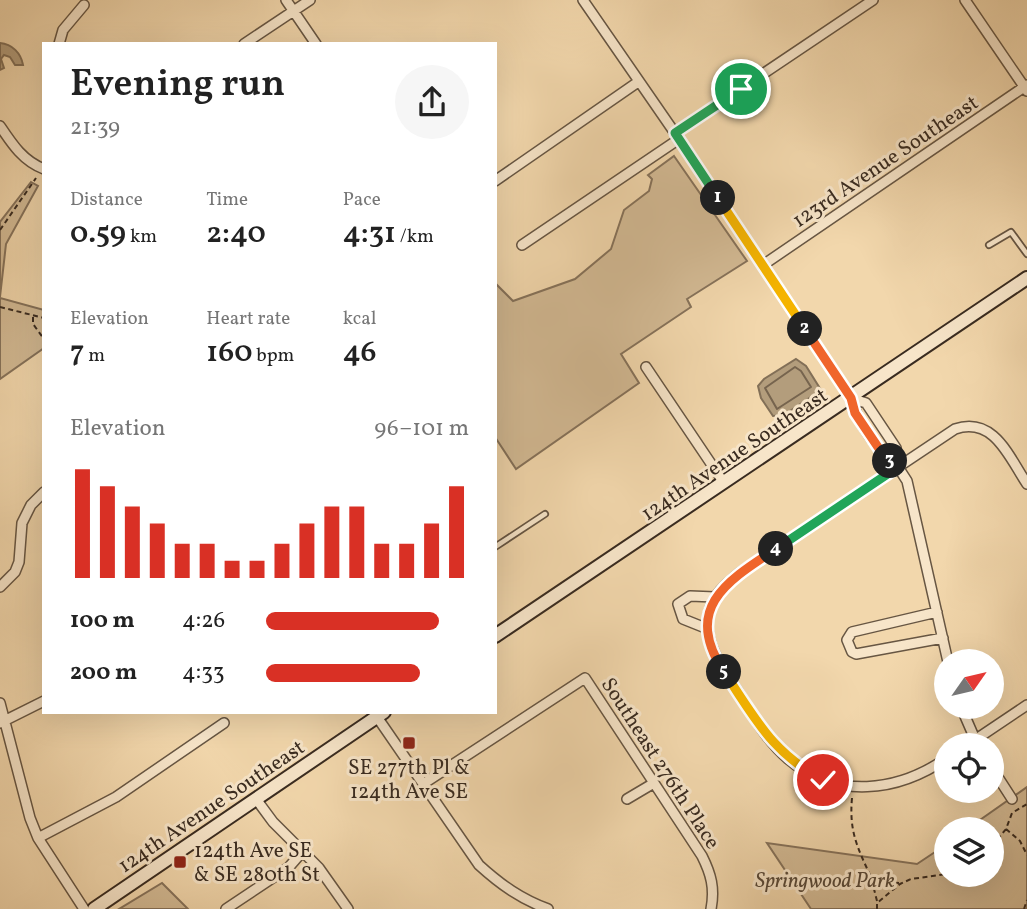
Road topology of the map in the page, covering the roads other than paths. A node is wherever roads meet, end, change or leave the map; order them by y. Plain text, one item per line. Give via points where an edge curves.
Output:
1 (286, 0) edge
2 (310, 0) edge
3 (873, 0) edge
4 (965, 0) edge
5 (586, 1) edge
6 (84, 5) dead end
7 (294, 11) junction
8 (59, 42) edge
9 (247, 42) edge
10 (315, 42) edge
11 (638, 82) junction
12 (1026, 88) edge
13 (0, 126) edge
14 (677, 136) junction
15 (42, 168) edge
16 (497, 180) edge
17 (522, 245) dead end
18 (989, 245) dead end
19 (1027, 254) edge
20 (762, 265) junction
21 (1027, 278) edge
22 (646, 367) dead end
23 (851, 398) junction
24 (898, 467) junction
25 (724, 483) junction
26 (1027, 484) edge
27 (42, 494) edge
28 (545, 514) dead end
29 (497, 546) edge
30 (0, 587) edge
31 (715, 597) junction
32 (937, 612) junction
33 (708, 629) junction
34 (497, 635) edge
35 (943, 638) junction
36 (945, 649) edge
37 (42, 702) edge
38 (0, 703) edge
39 (1027, 705) edge
40 (379, 714) edge
41 (3, 721) edge
42 (224, 723) dead end
43 (988, 733) edge
44 (934, 765) edge
45 (654, 783) junction
46 (423, 784) junction
47 (1004, 787) edge
48 (256, 799) junction
49 (627, 799) dead end
50 (1012, 799) dead end
51 (38, 838) junction
52 (302, 852) junction
53 (84, 909) edge
54 (94, 909) edge
55 (226, 909) edge
56 (348, 909) edge
57 (548, 909) edge
58 (711, 909) edge

1 - 7 street
2 - 7 street
3 - 14 street
4 - 12 street
5 - 11 street
6 - 8 street
7 - 9 street
7 - 10 street
11 - 14 street
11 - 16 street
12 - 20 street, 123rd Avenue Southeast
13 - 15 street via 21,155
14 - 17 street
14 - 20 street
18 - 19 lane via 1011,232
20 - 23 street
21 - 23 street, 124th Avenue Southeast
22 - 25 street
23 - 24 street via 855,413 884,456
23 - 24 street via 866,403 896,448
23 - 25 street, 124th Avenue Southeast
24 - 26 street via 955,429 978,426 997,439
24 - 31 street via 738,574
24 - 32 street via 907,481
25 - 34 street, 124th Avenue Southeast
27 - 30 street via 22,523 15,572
28 - 29 lane
31 - 33 street
31 - 33 street via 691,596 678,604 683,619
32 - 35 street
32 - 35 street via 852,632 847,640 856,654
33 - 44 street via 720,665 768,738 805,771 853,786 884,786
35 - 36 street
37 - 41 street
38 - 41 street
39 - 43 street
40 - 46 street
40 - 48 street, 124th Avenue Southeast
41 - 51 street
42 - 51 street via 116,797
45 - 46 street, Southeast 276th Place via 584,678
45 - 49 street
45 - 58 street, Southeast 276th Place via 702,856 711,876
46 - 57 street via 480,865 501,885
47 - 50 street
48 - 52 street
48 - 54 street, 124th Avenue Southeast
51 - 53 street
52 - 55 street via 289,867
52 - 56 street

